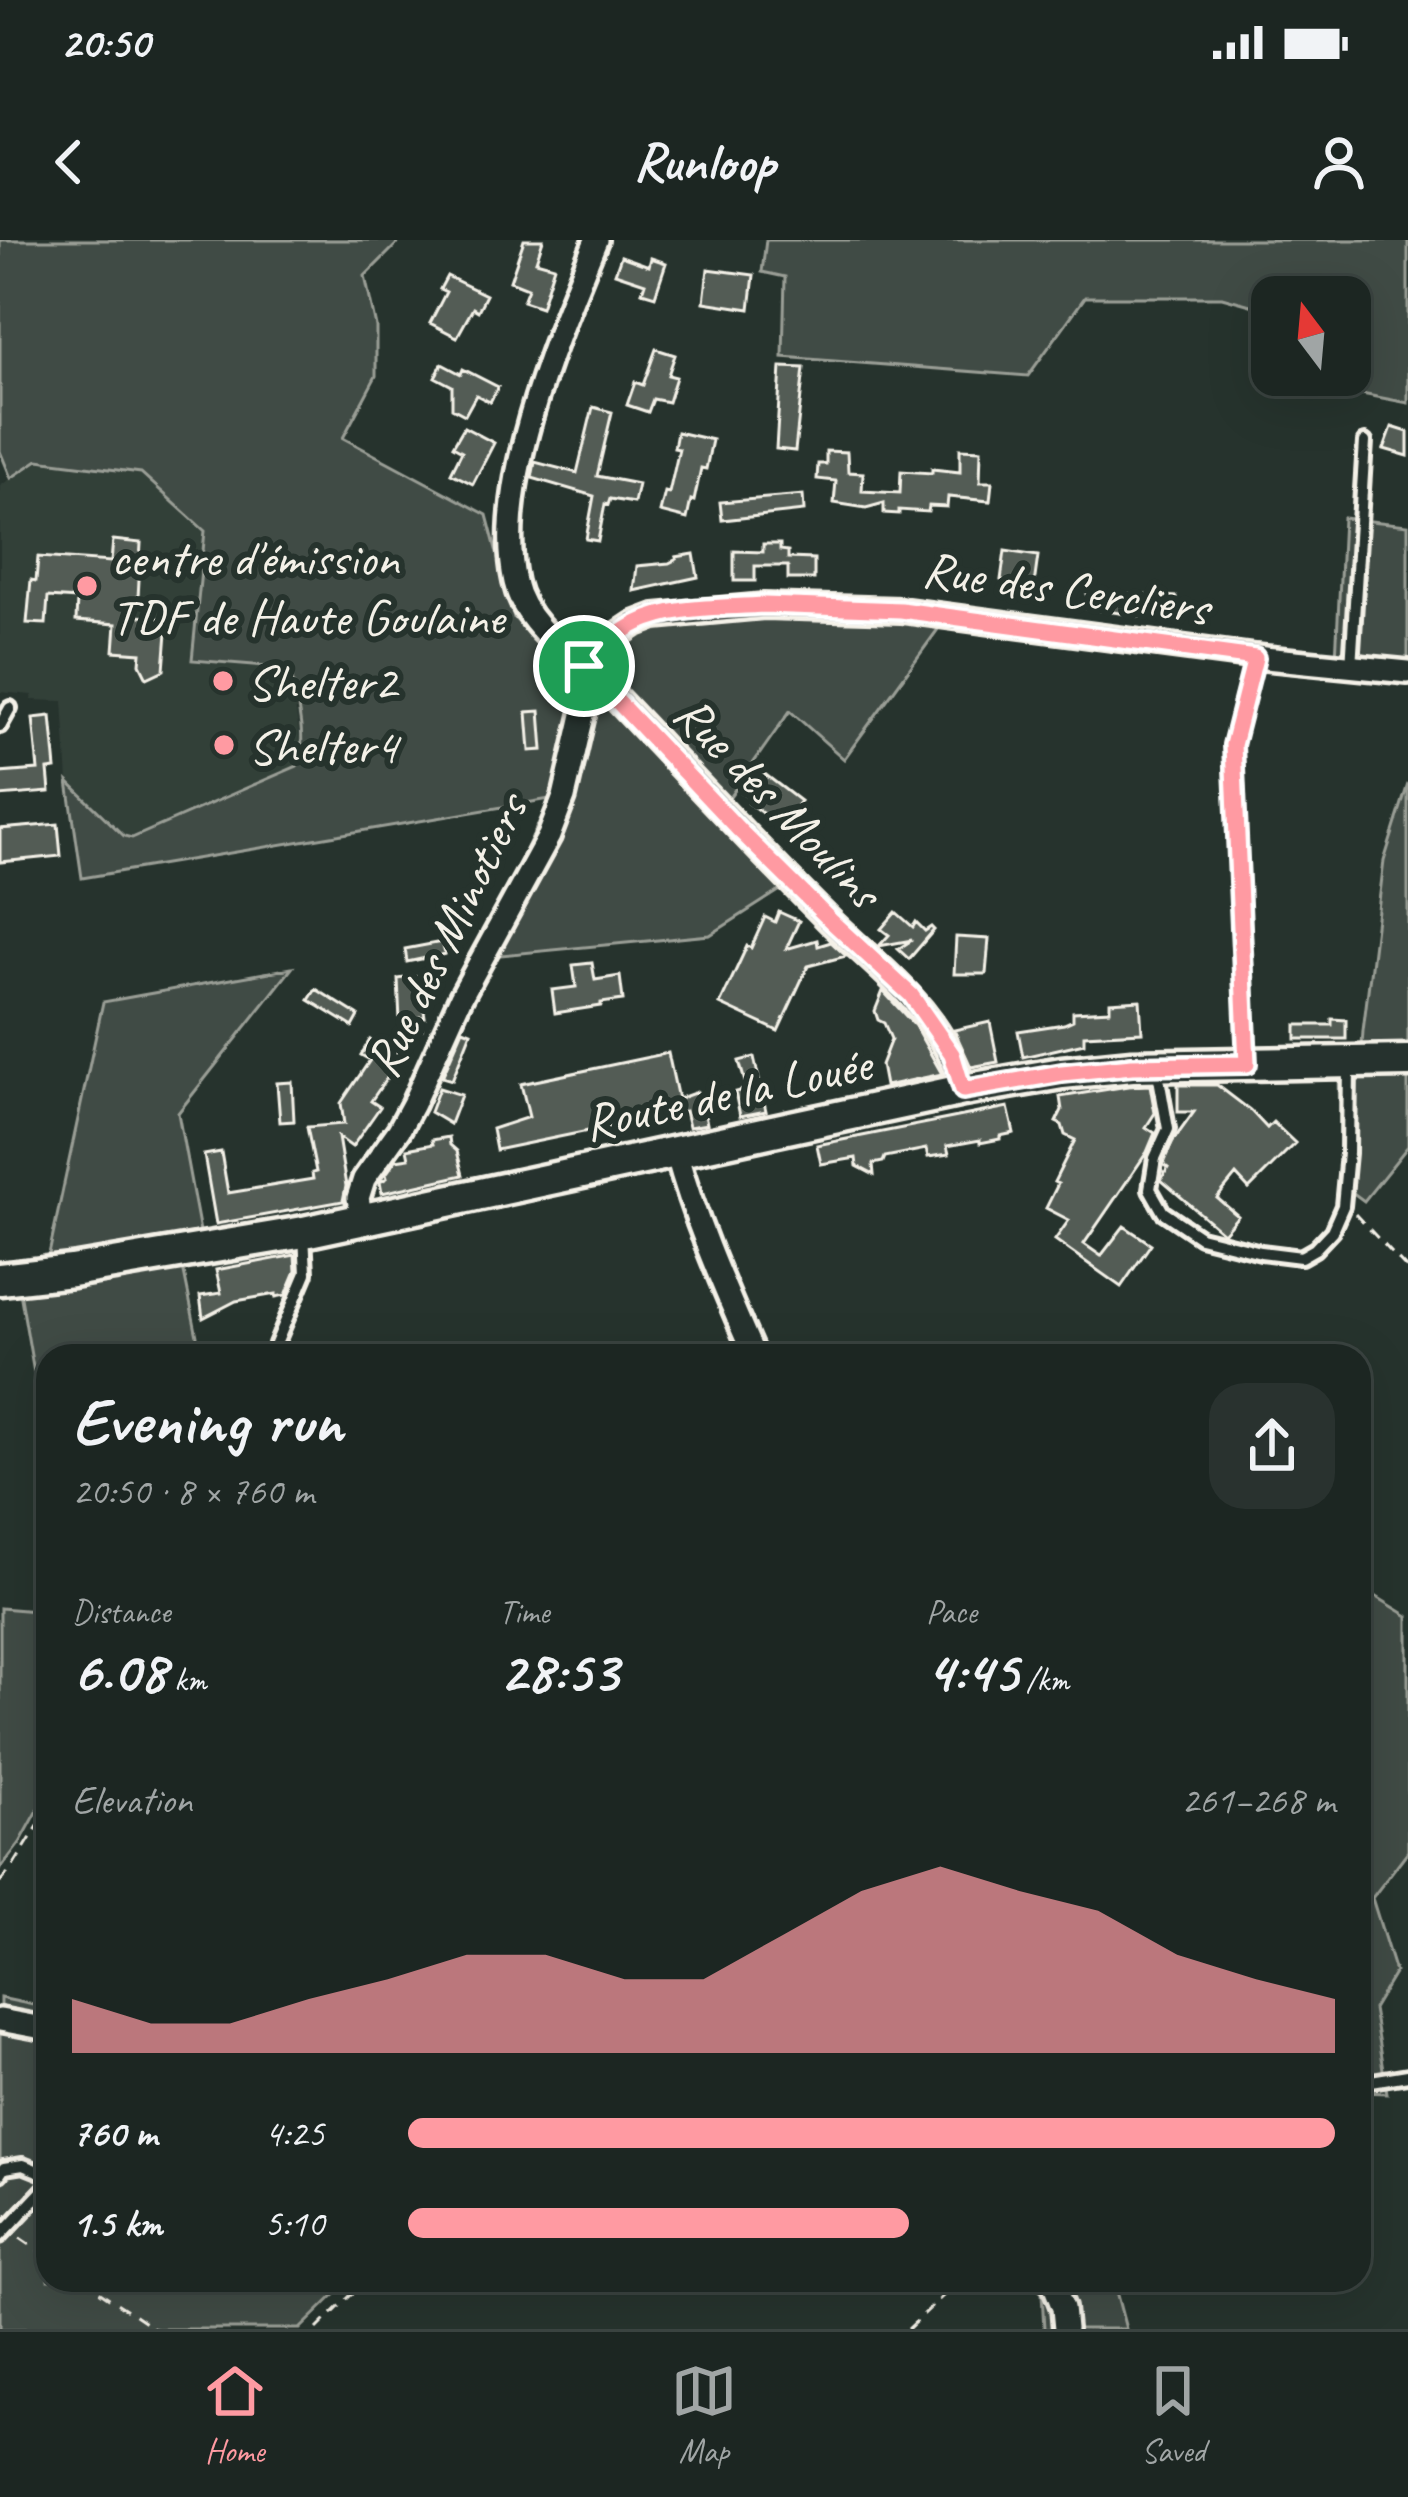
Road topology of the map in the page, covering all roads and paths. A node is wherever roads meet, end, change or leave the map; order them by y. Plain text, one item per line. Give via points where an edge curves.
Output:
1 (596, 240) edge
2 (1365, 442) dead end
3 (1255, 658) junction
4 (584, 666) junction
5 (1351, 668) junction
6 (1408, 672) edge
7 (602, 683) junction
8 (10, 707) dead end
9 (0, 726) edge
10 (1408, 1061) edge
11 (1349, 1063) junction
12 (1247, 1064) junction
13 (1157, 1065) junction
14 (963, 1090) junction
15 (676, 1152) junction
16 (1343, 1206) junction
17 (362, 1220) junction
18 (304, 1232) junction
19 (1408, 1270) edge
20 (0, 1284) edge
21 (276, 1344) dead end
22 (749, 1344) edge
23 (36, 1829) edge
24 (0, 1882) edge
25 (0, 2020) edge
26 (36, 2027) edge
27 (1408, 2075) edge
28 (1371, 2082) edge
29 (36, 2170) edge
30 (0, 2174) edge
31 (36, 2198) edge
32 (3, 2232) edge
33 (36, 2250) edge
34 (100, 2292) edge
35 (354, 2292) edge
36 (947, 2292) edge
37 (1057, 2292) edge
38 (156, 2329) edge
39 (317, 2329) edge
40 (908, 2329) edge
41 (1065, 2329) edge

1 - 4 street, Rue des Moulins via 538,388 512,537 524,610
2 - 5 lane
3 - 4 street, Rue des Cercliers via 901,610 764,605 655,616 613,638
3 - 5 street, Rue des Cercliers
3 - 12 path via 1233,745
4 - 7 street, Rue des Moulins
5 - 6 street, Rue des Cercliers
7 - 14 street, Rue des Moulins via 739,830 911,995 952,1054
7 - 17 street, Rue des Minotiers via 584,711 549,836 413,1104 359,1190
8 - 9 lane
10 - 11 main road, Route de la Louée
11 - 12 main road, Route de la Louée
11 - 16 lane
12 - 13 main road, Route de la Louée
13 - 14 main road, Route de la Louée
13 - 16 lane via 1168,1129 1150,1189 1163,1212 1200,1237 1301,1257 1332,1231
14 - 15 main road, Route de la Louée
15 - 17 main road, Route de la Louée
15 - 22 street
16 - 19 path
17 - 18 main road, Route de la Louée
18 - 20 main road, Route de la Louée
18 - 21 lane via 306,1273
23 - 24 path
25 - 26 street
27 - 28 lane
29 - 30 lane via 22,2165
31 - 32 lane
32 - 33 path
34 - 38 path
35 - 39 path
36 - 40 path
37 - 41 street

